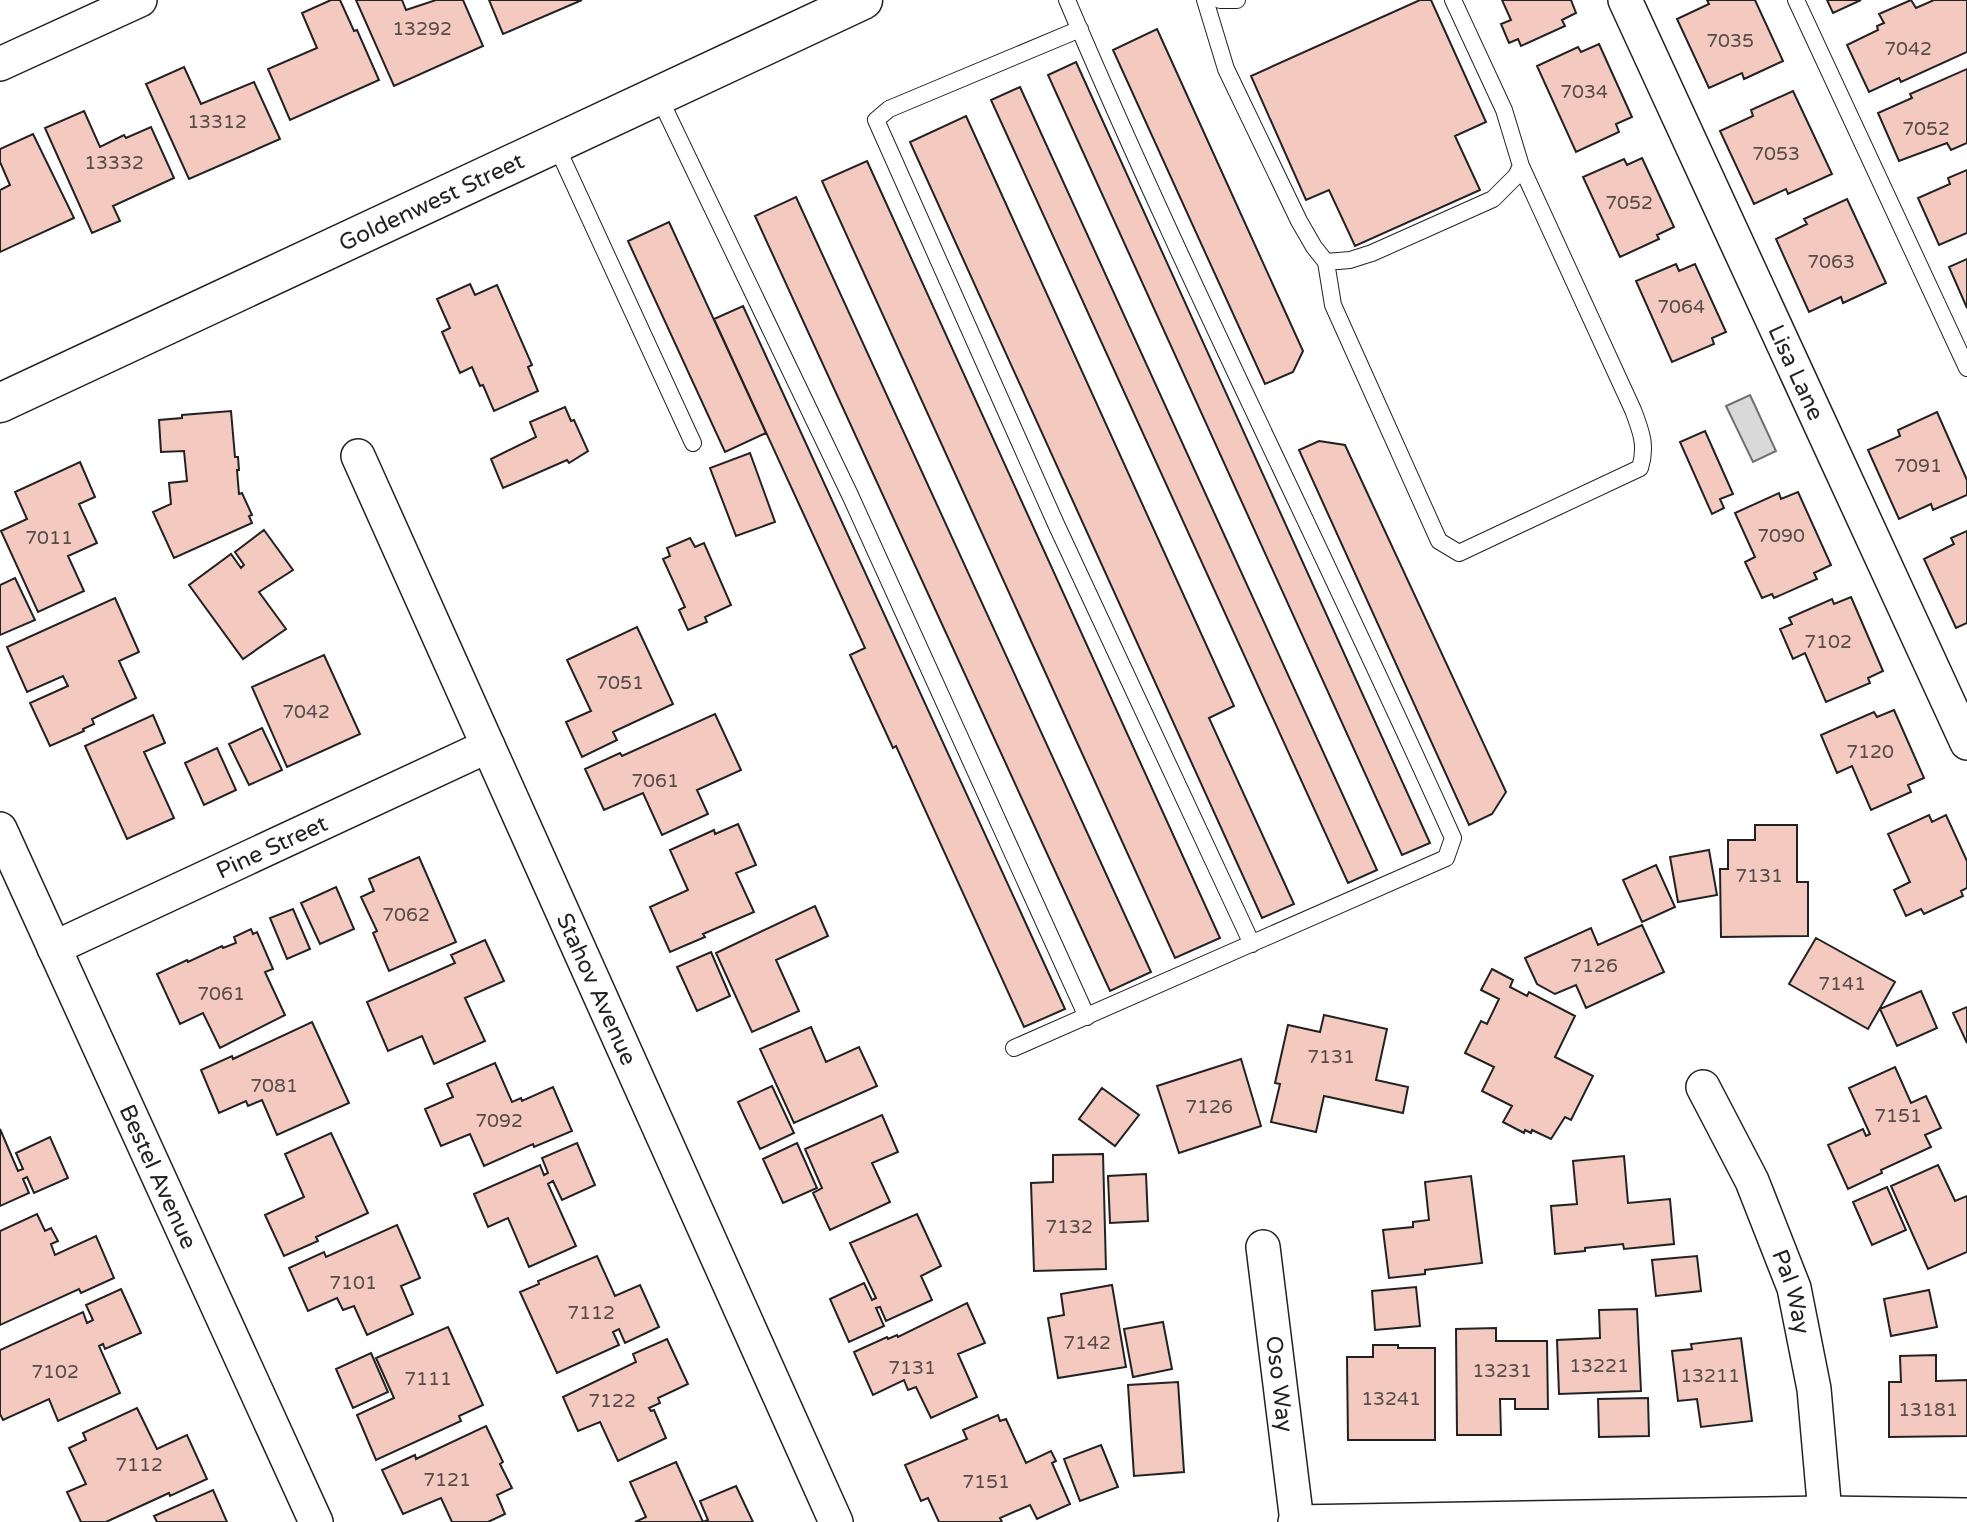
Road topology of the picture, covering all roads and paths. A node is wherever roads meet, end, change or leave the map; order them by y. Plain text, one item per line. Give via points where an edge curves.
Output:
1 (141, 0) edge
2 (863, 0) edge
3 (1067, 0) edge
4 (1205, 0) edge
5 (1220, 0) edge
6 (1237, 0) edge
7 (1453, 0) edge
8 (1625, 0) edge
9 (1796, 0) edge
10 (1080, 30) junction
11 (0, 64) edge
12 (658, 95) junction
13 (555, 143) junction
14 (1521, 166) junction
15 (1326, 262) junction
16 (1967, 368) edge
17 (0, 403) edge
18 (693, 443) dead end
19 (358, 456) dead end
20 (1967, 743) edge
21 (488, 746) junction
22 (0, 829) edge
23 (1252, 944) junction
24 (54, 948) junction
25 (1087, 1017) junction
26 (1014, 1048) dead end
27 (1703, 1087) dead end
28 (1263, 1247) dead end
29 (1825, 1513) junction
30 (1967, 1515) edge
31 (316, 1522) edge
32 (836, 1522) edge
33 (1296, 1522) edge

1 - 11 street
2 - 12 main road, Goldenwest Street
3 - 10 lane
4 - 15 lane via 1226,69 1299,221
5 - 6 lane
7 - 14 lane via 1504,110
8 - 20 street, Lisa Lane
9 - 16 lane
10 - 23 lane via 1144,178 1452,838 1446,858
10 - 23 lane via 889,109 876,120 1056,524
12 - 13 main road, Goldenwest Street
12 - 25 lane via 850,495
13 - 17 main road, Goldenwest Street
13 - 18 lane
14 - 15 lane via 1493,199 1372,253
14 - 15 lane via 1639,423 1644,436 1640,468 1459,553 1439,541 1333,305
19 - 21 street, Stahov Avenue
21 - 24 street, Pine Street
21 - 32 street, Stahov Avenue
22 - 24 street, Bestel Avenue
23 - 25 lane
24 - 31 street, Bestel Avenue
25 - 26 lane
27 - 29 street, Pal Way via 1752,1181 1794,1288 1814,1389
28 - 33 street, Oso Way
29 - 30 street
29 - 33 street

